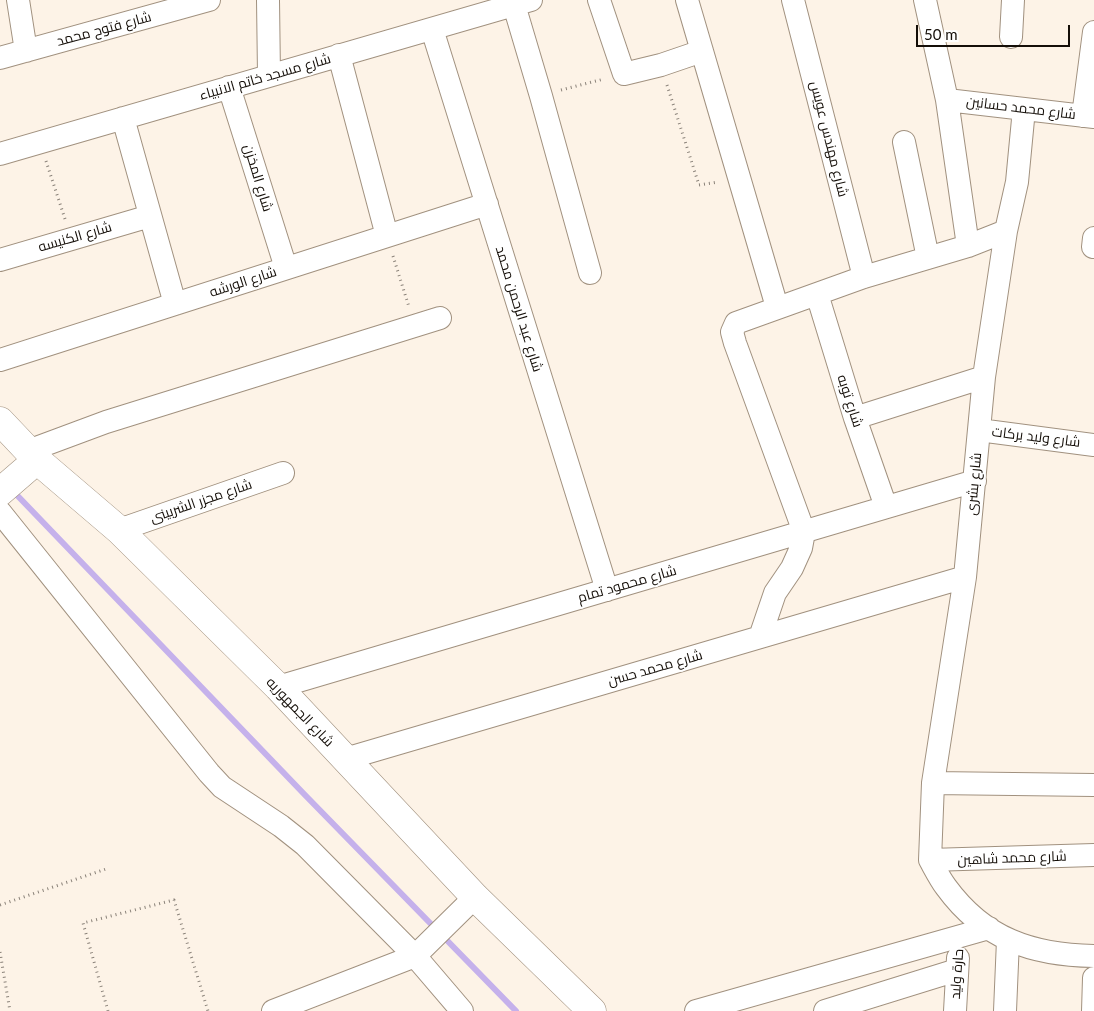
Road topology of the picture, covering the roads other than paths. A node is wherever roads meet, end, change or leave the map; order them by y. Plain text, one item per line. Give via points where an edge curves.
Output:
1 (18, 0) edge
2 (209, 0) edge
3 (268, 0) edge
4 (599, 0) edge
5 (687, 0) edge
6 (793, 0) edge
7 (925, 0) edge
8 (1013, 0) edge
9 (522, 2) edge
10 (432, 29) junction
11 (1094, 32) edge
12 (1010, 37) dead end
13 (26, 50) junction
14 (702, 51) junction
15 (339, 55) junction
16 (0, 58) edge
17 (269, 75) junction
18 (229, 87) junction
19 (947, 100) junction
20 (1024, 109) junction
21 (1089, 116) edge
22 (123, 118) junction
23 (904, 142) dead end
24 (0, 154) edge
25 (487, 204) junction
26 (150, 216) junction
27 (1006, 232) junction
28 (387, 236) junction
29 (968, 246) junction
30 (928, 258) junction
31 (0, 260) edge
32 (286, 268) junction
33 (590, 273) dead end
34 (864, 278) junction
35 (817, 294) junction
36 (174, 304) junction
37 (777, 307) junction
38 (440, 318) dead end
39 (0, 360) edge
40 (984, 377) junction
41 (855, 418) junction
42 (0, 421) edge
43 (979, 430) junction
44 (1094, 445) edge
45 (30, 460) junction
46 (283, 473) dead end
47 (975, 481) junction
48 (0, 492) edge
49 (886, 507) junction
50 (0, 512) edge
51 (119, 530) junction
52 (804, 532) junction
53 (965, 577) junction
54 (607, 590) junction
55 (760, 637) junction
56 (278, 687) junction
57 (345, 759) junction
58 (933, 783) junction
59 (1094, 786) edge
60 (1094, 855) edge
61 (930, 860) junction
62 (475, 897) junction
63 (998, 934) junction
64 (960, 937) junction
65 (422, 949) junction
66 (1094, 956) edge
67 (957, 970) junction
68 (1094, 978) edge
69 (273, 1011) edge
70 (462, 1011) edge
71 (592, 1011) edge
72 (696, 1011) edge
73 (825, 1011) edge
74 (955, 1011) edge
75 (1004, 1011) edge
76 (1093, 1011) edge

1 - 13 street
2 - 13 street, شارع فتوح محمد
3 - 17 street
4 - 14 street via 624,74
5 - 14 street
6 - 34 street, شارع مهندس عويس
7 - 19 street
8 - 12 street
9 - 10 street, شارع مسجد خاتم الانبياء
9 - 33 street via 541,96
10 - 15 street, شارع مسجد خاتم الانبياء
10 - 25 street, شارع عبد الرحمن محمد
11 - 21 street
13 - 16 street, شارع فتوح محمد
14 - 37 street
15 - 17 street, شارع مسجد خاتم الانبياء
15 - 28 street
17 - 18 street, شارع مسجد خاتم الانبياء
18 - 22 street, شارع مسجد خاتم الانبياء
18 - 32 street, شارع المخزن
19 - 20 street, شارع محمد حسانين
19 - 29 street
20 - 21 street, شارع محمد حسانين
20 - 27 street, شارع بشرى via 1017,182
22 - 24 street, شارع مسجد خاتم الانبياء
22 - 26 street
23 - 30 street
25 - 28 street, شارع الورشه
25 - 54 street, شارع عبد الرحمن محمد
26 - 31 street, شارع الكنيسه
26 - 36 street
27 - 29 street
27 - 40 street, شارع بشرى
28 - 32 street, شارع الورشه
29 - 30 street
30 - 34 street
32 - 36 street, شارع الورشه
34 - 35 street
35 - 37 street
35 - 41 street, شارع توبه
36 - 39 street, شارع الورشه
37 - 52 street via 736,323 732,332
38 - 45 street via 106,422
40 - 41 street
40 - 43 street, شارع بشرى
41 - 49 street, شارع توبه
42 - 45 street, شارع الجمهوريه
43 - 44 street, شارع وليد بركات
43 - 47 street, شارع بشرى
45 - 48 street
45 - 51 street, شارع الجمهوريه
46 - 51 street, شارع مجزر الشربينى
47 - 49 street, شارع محمود تمام
47 - 53 street, شارع بشرى
49 - 52 street, شارع محمود تمام
50 - 65 street via 222,787 305,845
51 - 56 street, شارع الجمهوريه
52 - 54 street, شارع محمود تمام
52 - 55 street via 801,548 775,593
53 - 55 street, شارع محمد حسن
53 - 58 street, شارع بشرى
54 - 56 street, شارع محمود تمام
55 - 57 street, شارع محمد حسن
56 - 57 street, شارع الجمهوريه
57 - 62 street, شارع الجمهوريه
58 - 59 street
58 - 61 street, شارع بشرى
60 - 61 street, شارع محمد شاهين
61 - 63 street via 965,909
62 - 65 street
62 - 71 street, شارع الجمهوريه
63 - 64 street
63 - 66 street via 1035,950 1065,956
63 - 75 street
64 - 67 street, حارة وليد
64 - 72 street
65 - 69 street
65 - 70 street
67 - 73 street
67 - 74 street, حارة وليد
68 - 76 street

